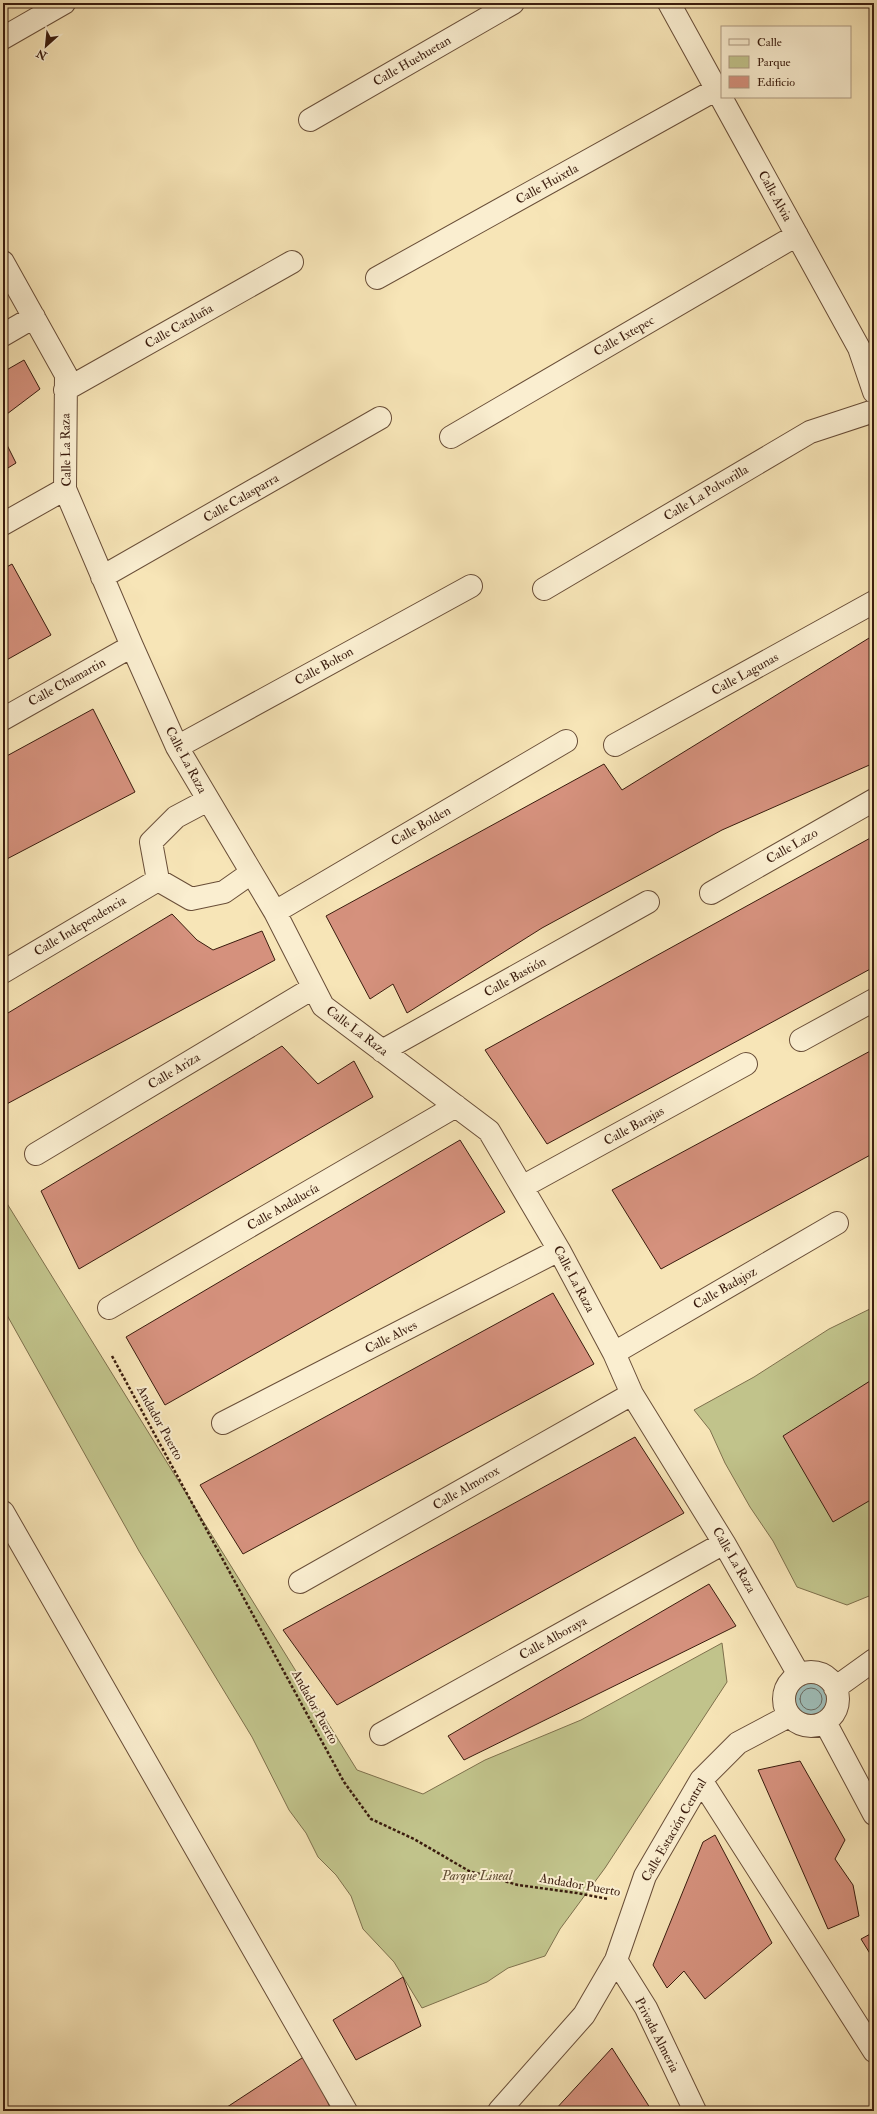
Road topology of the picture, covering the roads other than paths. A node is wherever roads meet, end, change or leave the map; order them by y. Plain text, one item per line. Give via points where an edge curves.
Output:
1 (64, 3) edge
2 (513, 3) edge
3 (669, 3) edge
4 (3, 38) edge
5 (717, 90) junction
6 (721, 97) edge
7 (721, 98) edge
8 (310, 120) dead end
9 (797, 236) junction
10 (3, 262) edge
11 (292, 262) dead end
12 (377, 278) dead end
13 (34, 318) junction
14 (3, 335) edge
15 (65, 390) junction
16 (874, 392) edge
17 (874, 411) edge
18 (380, 418) dead end
19 (451, 437) dead end
20 (65, 489) junction
21 (3, 524) edge
22 (102, 577) junction
23 (471, 586) dead end
24 (544, 589) dead end
25 (874, 602) edge
26 (132, 646) junction
27 (3, 719) edge
28 (566, 741) dead end
29 (615, 745) dead end
30 (178, 747) junction
31 (208, 800) junction
32 (874, 800) edge
33 (251, 873) junction
34 (158, 880) junction
35 (711, 893) dead end
36 (648, 902) dead end
37 (275, 912) junction
38 (3, 972) edge
39 (313, 988) junction
40 (874, 1000) edge
41 (801, 1040) dead end
42 (382, 1051) junction
43 (746, 1064) dead end
44 (456, 1106) junction
45 (36, 1154) dead end
46 (522, 1187) junction
47 (837, 1223) dead end
48 (559, 1250) junction
49 (109, 1308) dead end
50 (614, 1353) junction
51 (632, 1394) junction
52 (223, 1424) dead end
53 (3, 1512) edge
54 (724, 1543) junction
55 (300, 1582) dead end
56 (874, 1660) edge
57 (799, 1675) junction
58 (835, 1688) junction
59 (789, 1716) junction
60 (825, 1722) junction
61 (381, 1734) dead end
62 (701, 1780) junction
63 (874, 1814) edge
64 (616, 1960) junction
65 (874, 2051) edge
66 (346, 2111) edge
67 (499, 2111) edge
68 (695, 2111) edge

1 - 4 street
2 - 8 street, Calle Huehuetan
3 - 5 street, Calle Alvia
5 - 6 street, Calle Alvia
5 - 12 street, Calle Huixtla
7 - 9 street, Calle Alvia
9 - 16 street, Calle Alvia via 859,348
9 - 19 street, Calle Ixtepec
10 - 13 street, Calle La Raza
11 - 15 street, Calle Cataluña
13 - 14 street
13 - 15 street, Calle La Raza via 66,375
15 - 20 street, Calle La Raza
17 - 24 street, Calle La Polvorilla via 810,432
18 - 22 street, Calle Calasparra
20 - 21 street
20 - 22 street, Calle La Raza
22 - 26 street, Calle La Raza
23 - 30 street, Calle Bolton
25 - 29 street, Calle Lagunas
26 - 27 street, Calle Chamartin
26 - 30 street, Calle La Raza
28 - 37 street, Calle Bolden
30 - 31 street, Calle La Raza
31 - 33 street, Calle La Raza
31 - 34 street via 176,816 151,842
32 - 35 street, Calle Lazo
33 - 34 street via 224,892 191,899
33 - 37 street, Calle La Raza
34 - 38 street, Calle Independencia
36 - 42 street, Calle Bastión
37 - 39 street, Calle La Raza
39 - 42 street, Calle La Raza via 323,1006
39 - 45 street, Calle Ariza
40 - 41 street
42 - 44 street, Calle La Raza
43 - 46 street, Calle Barajas
44 - 46 street, Calle La Raza via 489,1130
44 - 49 street, Calle Andalucía
46 - 48 street, Calle La Raza
47 - 50 street, Calle Badajoz
48 - 50 street, Calle La Raza
48 - 52 street, Calle Alves
50 - 51 street, Calle La Raza
51 - 54 street, Calle La Raza
51 - 55 street, Calle Almorox
53 - 66 street
54 - 57 street, Calle La Raza
54 - 61 street, Calle Alboraya
56 - 58 street
57 - 58 street via 816,1673 826,1678
57 - 59 street via 793,1679 785,1693
58 - 60 street via 838,1697 837,1707 833,1716
59 - 60 street via 810,1726
59 - 62 street, Calle Estación Central via 738,1743
60 - 63 street
62 - 64 street, Calle Estación Central via 645,1876
62 - 65 street
64 - 67 street, Calle Estación Central via 584,2015
64 - 68 street, Privada Almeria via 646,2008

